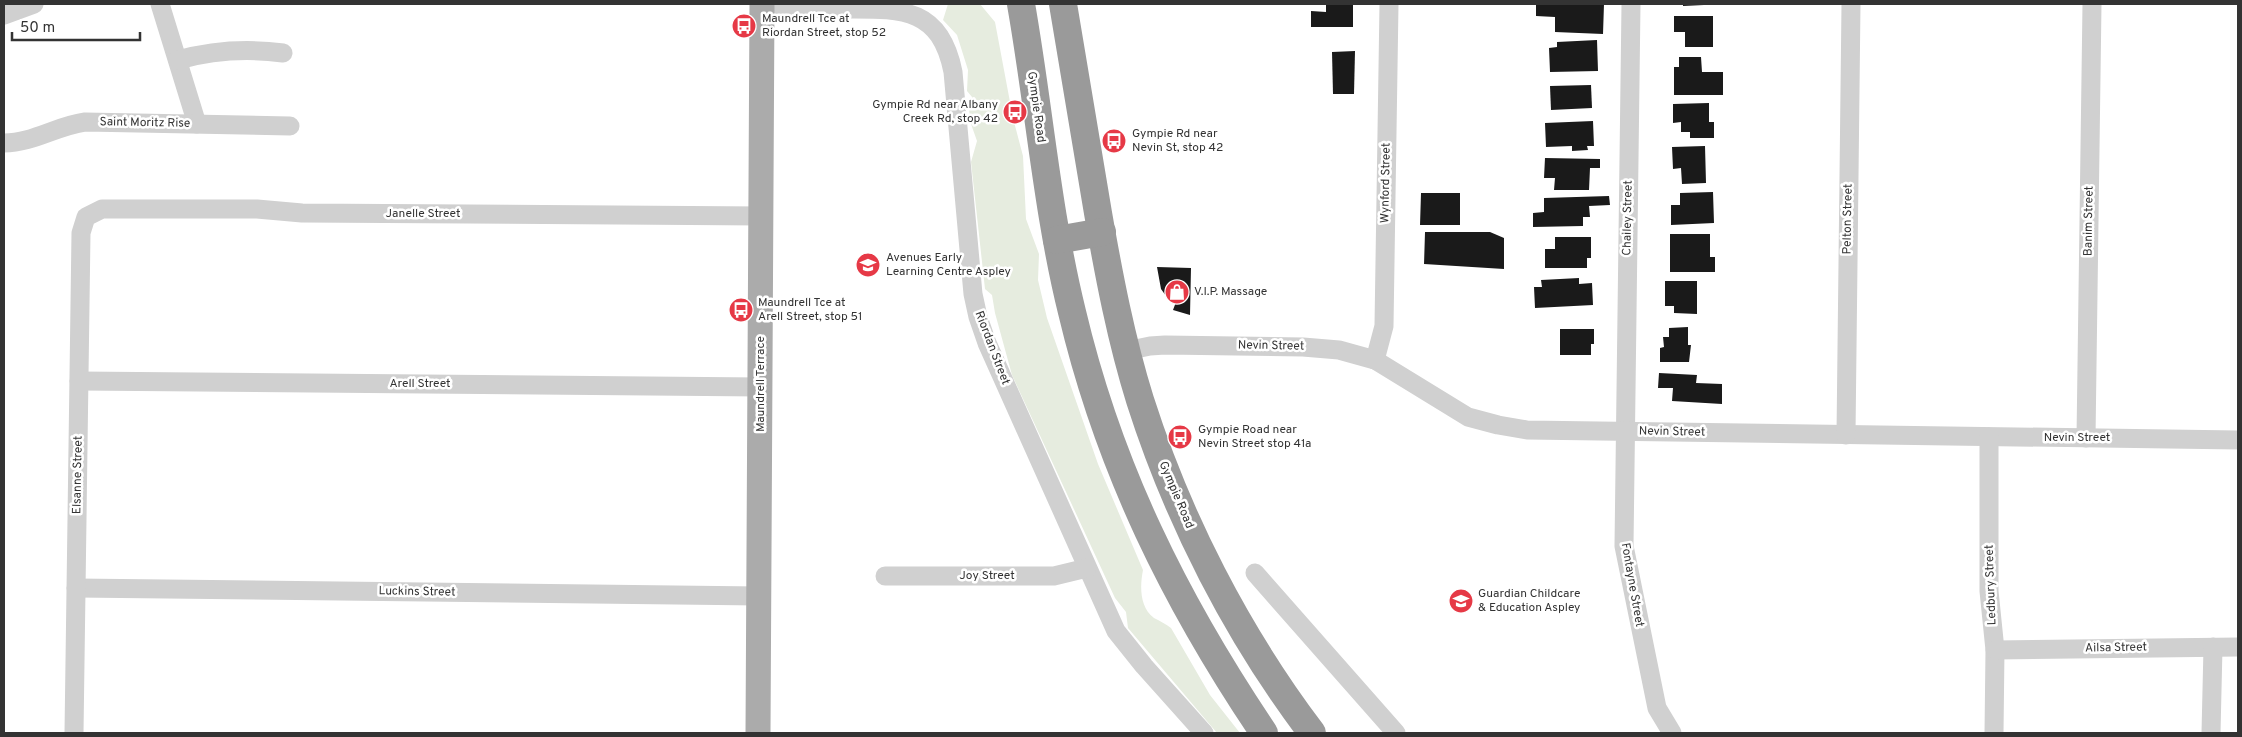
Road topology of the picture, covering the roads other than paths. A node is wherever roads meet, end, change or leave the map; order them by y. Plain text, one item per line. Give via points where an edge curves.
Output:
1 (34, 4) edge
2 (160, 4) edge
3 (1021, 4) edge
4 (1064, 4) edge
5 (1389, 4) edge
6 (1631, 4) edge
7 (1851, 4) edge
8 (2092, 4) edge
9 (762, 6) edge
10 (4, 15) edge
11 (283, 53) dead end
12 (178, 60) junction
13 (197, 124) junction
14 (290, 126) dead end
15 (4, 143) edge
16 (762, 216) junction
17 (86, 217) joint
18 (1102, 232) junction
19 (1057, 240) junction
20 (1126, 351) junction
21 (1375, 360) junction
22 (79, 381) junction
23 (761, 387) junction
24 (1626, 432) junction
25 (1846, 435) junction
26 (1989, 438) junction
27 (2086, 438) junction
28 (2238, 440) edge
29 (1087, 568) junction
30 (1255, 573) dead end
31 (885, 576) dead end
32 (76, 588) junction
33 (759, 596) junction
34 (2213, 647) junction
35 (2238, 647) edge
36 (1995, 650) junction
37 (74, 733) edge
38 (758, 733) edge
39 (1204, 733) edge
40 (1264, 733) edge
41 (1312, 733) edge
42 (1396, 733) edge
43 (1672, 733) edge
44 (1994, 733) edge
45 (2211, 733) edge

1 - 10 street
2 - 12 street
3 - 19 highway, Gympie Road
4 - 18 highway, Gympie Road
5 - 21 street, Wynford Street via 1384,326
6 - 24 street, Chailey Street
7 - 25 street, Pelton Street
8 - 27 street, Banim Street
9 - 16 main road, Maundrell Terrace
9 - 29 street, Riordan Street via 892,9 919,18 942,38 953,72 968,255 978,318
11 - 12 street via 253,49 199,54
12 - 13 street
13 - 14 street, Saint Moritz Rise
13 - 15 street, Saint Moritz Rise via 85,122 68,124 21,143
16 - 17 street, Janelle Street via 302,214 257,209 102,209
16 - 23 main road, Maundrell Terrace
17 - 22 street, Elsanne Street via 81,233
18 - 19 highway
18 - 20 highway, Gympie Road
19 - 40 highway, Gympie Road via 1086,367 1135,504 1193,619
20 - 21 street, Nevin Street via 1165,345 1304,347 1339,350
20 - 41 highway, Gympie Road via 1157,451 1198,547 1247,636
21 - 24 street, Nevin Street via 1468,417 1498,426 1527,430
22 - 23 street, Arell Street
22 - 32 street, Elsanne Street
23 - 33 main road, Maundrell Terrace
24 - 25 street, Nevin Street
24 - 43 street, Fontayne Street via 1624,546 1657,708
25 - 26 street, Nevin Street
26 - 27 street, Nevin Street
26 - 36 street, Ledbury Street via 1989,592
27 - 28 street, Nevin Street
29 - 31 street, Joy Street via 1054,576
29 - 39 street, Riordan Street via 1121,637
30 - 42 street
32 - 33 street, Luckins Street
32 - 37 street, Elsanne Street
33 - 38 main road, Maundrell Terrace
34 - 35 street, Ailsa Street
34 - 36 street, Ailsa Street
34 - 45 street
36 - 44 street, Ledbury Street

